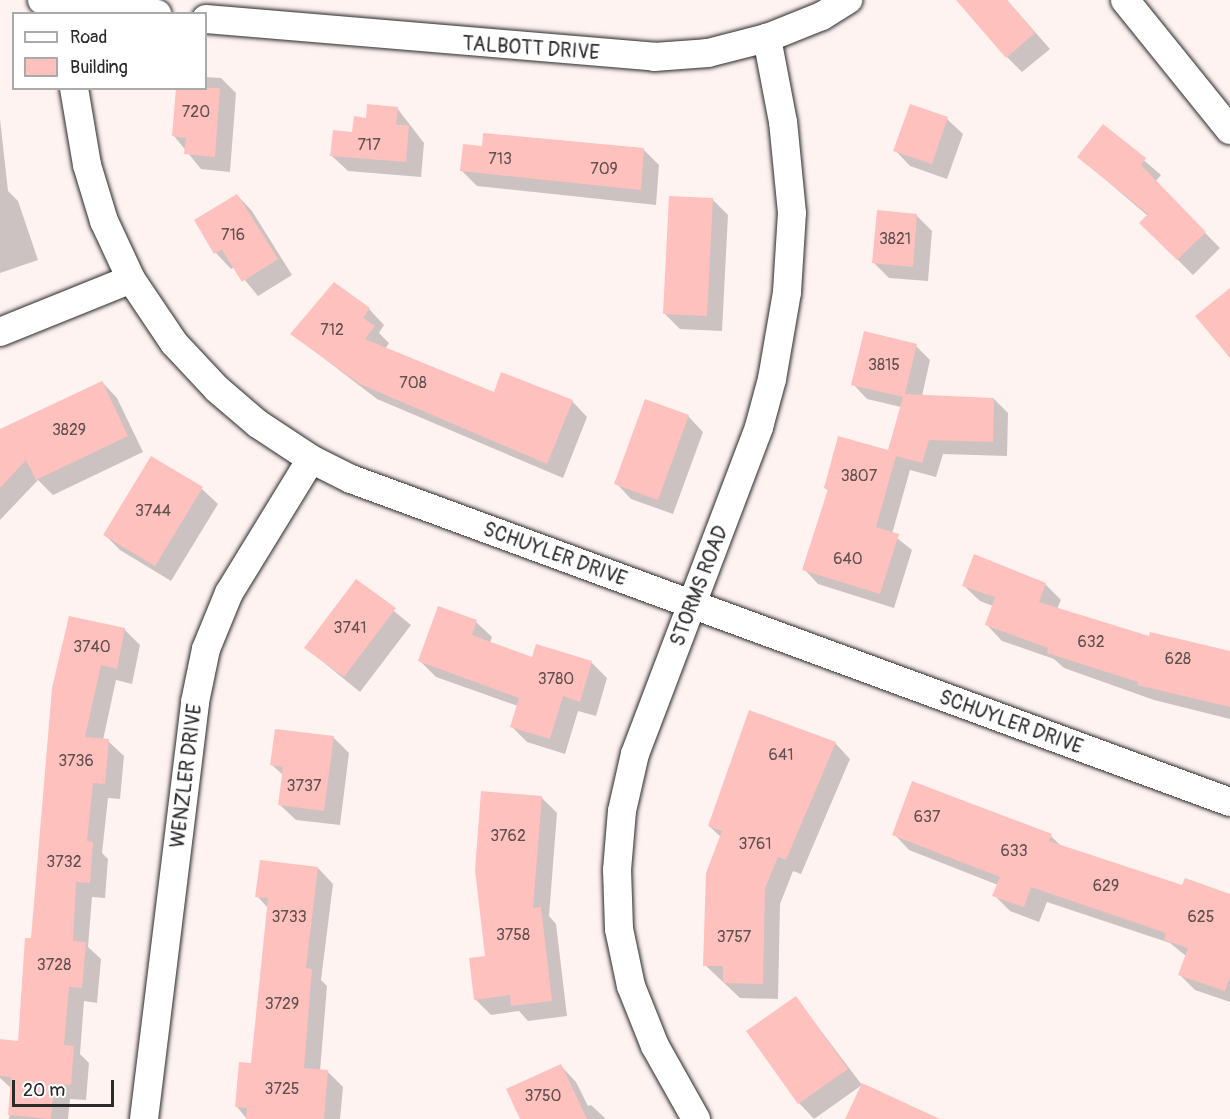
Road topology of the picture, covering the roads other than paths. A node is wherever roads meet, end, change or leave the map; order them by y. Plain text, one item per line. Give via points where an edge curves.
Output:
1 (42, 0) edge
2 (848, 0) edge
3 (1125, 0) edge
4 (74, 6) edge
5 (136, 12) edge
6 (207, 20) edge
7 (767, 38) junction
8 (74, 90) edge
9 (1230, 130) edge
10 (131, 279) junction
11 (0, 332) edge
12 (311, 459) junction
13 (692, 604) junction
14 (1230, 802) edge
15 (144, 1119) edge
16 (696, 1119) edge

1 - 4 street
2 - 7 street, TALBOTT DRIVE via 822,16
3 - 9 street
4 - 5 street
6 - 7 street, TALBOTT DRIVE via 654,57 708,53
7 - 13 street, STORMS ROAD via 783,122 792,213 787,292 759,428
8 - 10 street, SCHUYLER DRIVE via 87,165 104,221
10 - 11 street
10 - 12 street, SCHUYLER DRIVE via 174,343 217,389 258,424
12 - 13 street, SCHUYLER DRIVE via 351,479
12 - 15 street, WENZLER DRIVE via 229,593 206,649 195,702
13 - 14 street, SCHUYLER DRIVE
13 - 16 street, STORMS ROAD via 635,754 622,811 617,870 620,929 631,986 655,1046

